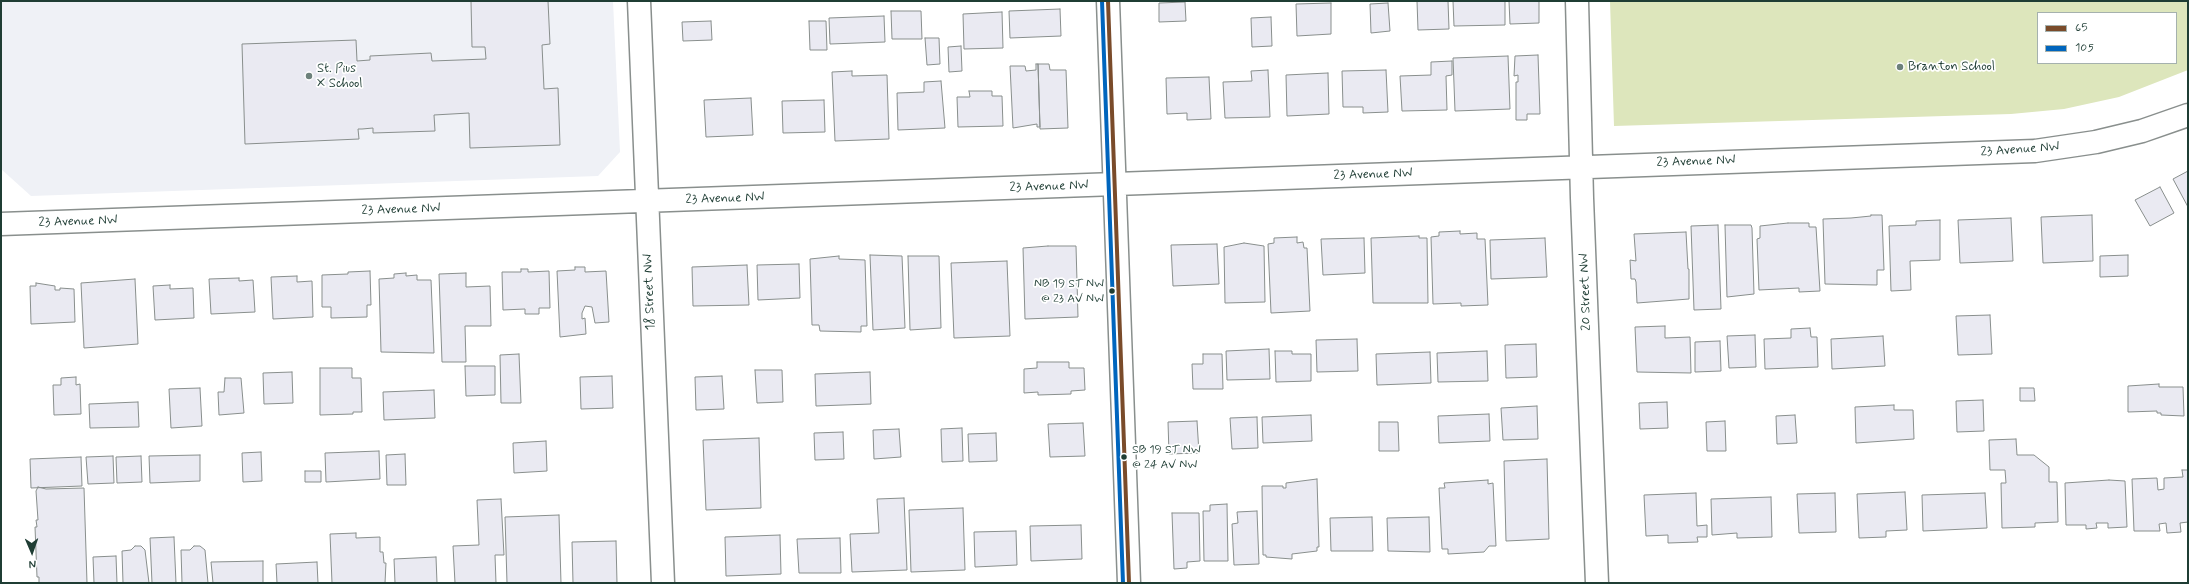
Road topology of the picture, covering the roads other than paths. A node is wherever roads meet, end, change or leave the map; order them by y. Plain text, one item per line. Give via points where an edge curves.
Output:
1 (639, 1) edge
2 (1108, 1) edge
3 (1577, 1) edge
4 (2188, 115) edge
5 (1581, 166) junction
6 (1116, 184) junction
7 (647, 201) junction
8 (1, 224) edge
9 (663, 583) edge
10 (1129, 583) edge
11 (1597, 583) edge

1 - 7 street, 18 Street NW
2 - 6 street
3 - 5 street, 20 Street NW
4 - 5 street, 23 Avenue NW via 2142,131 2036,151
5 - 6 street, 23 Avenue NW
5 - 11 street, 20 Street NW
6 - 7 street, 23 Avenue NW
6 - 10 street
7 - 8 street, 23 Avenue NW
7 - 9 street, 18 Street NW

